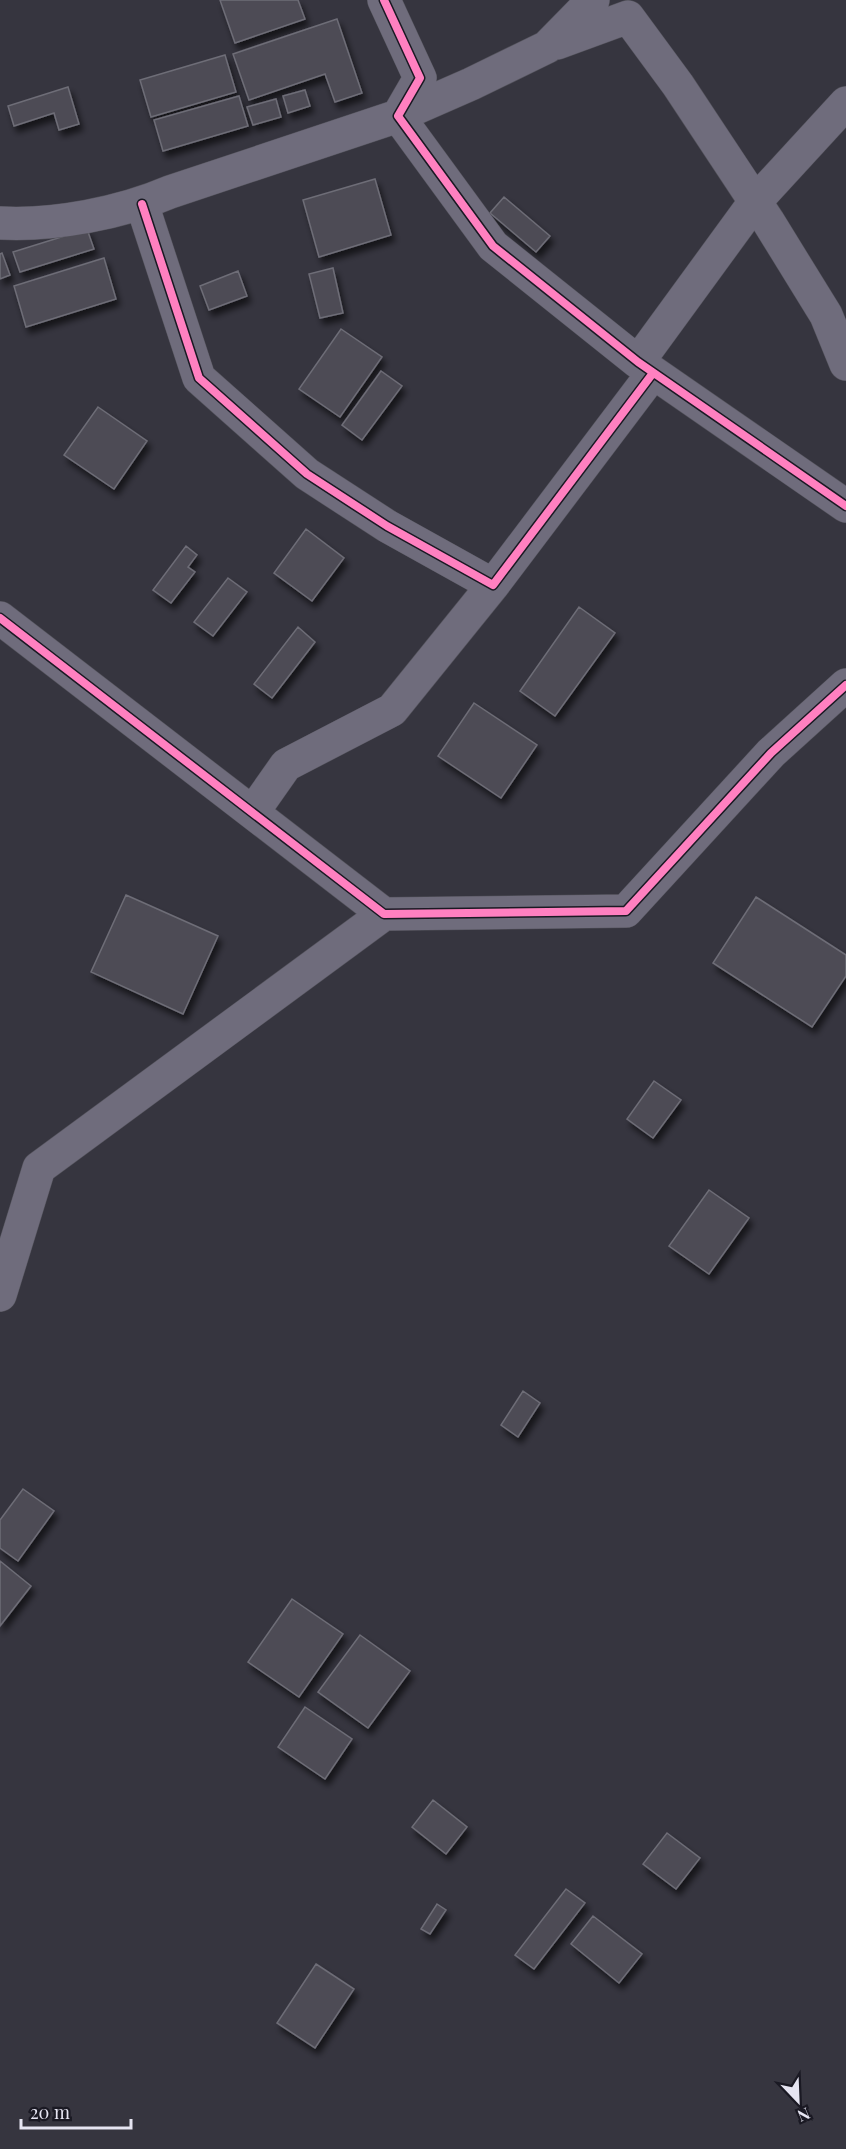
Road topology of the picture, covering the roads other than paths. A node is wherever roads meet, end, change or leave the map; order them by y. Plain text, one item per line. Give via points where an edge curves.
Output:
1 (384, 0) edge
2 (568, 0) edge
3 (593, 0) edge
4 (547, 47) junction
5 (846, 103) edge
6 (398, 116) junction
7 (754, 203) junction
8 (142, 204) junction
9 (0, 223) edge
10 (846, 364) edge
11 (646, 368) junction
12 (846, 506) edge
13 (493, 585) junction
14 (0, 618) edge
15 (846, 685) edge
16 (253, 812) junction
17 (384, 914) junction
18 (0, 1295) edge

1 - 6 street via 420,78
2 - 4 street
3 - 4 street
4 - 6 street
4 - 7 street via 628,17 678,85
5 - 7 street
6 - 8 street
6 - 11 street via 493,246
7 - 10 street via 826,315
7 - 11 street
8 - 9 street via 33,225
8 - 13 street via 199,378 307,474 387,526
11 - 12 street
11 - 13 street
13 - 16 street via 392,710 286,765
14 - 16 street
15 - 17 street via 771,753 626,911
16 - 17 street
17 - 18 street via 39,1168

